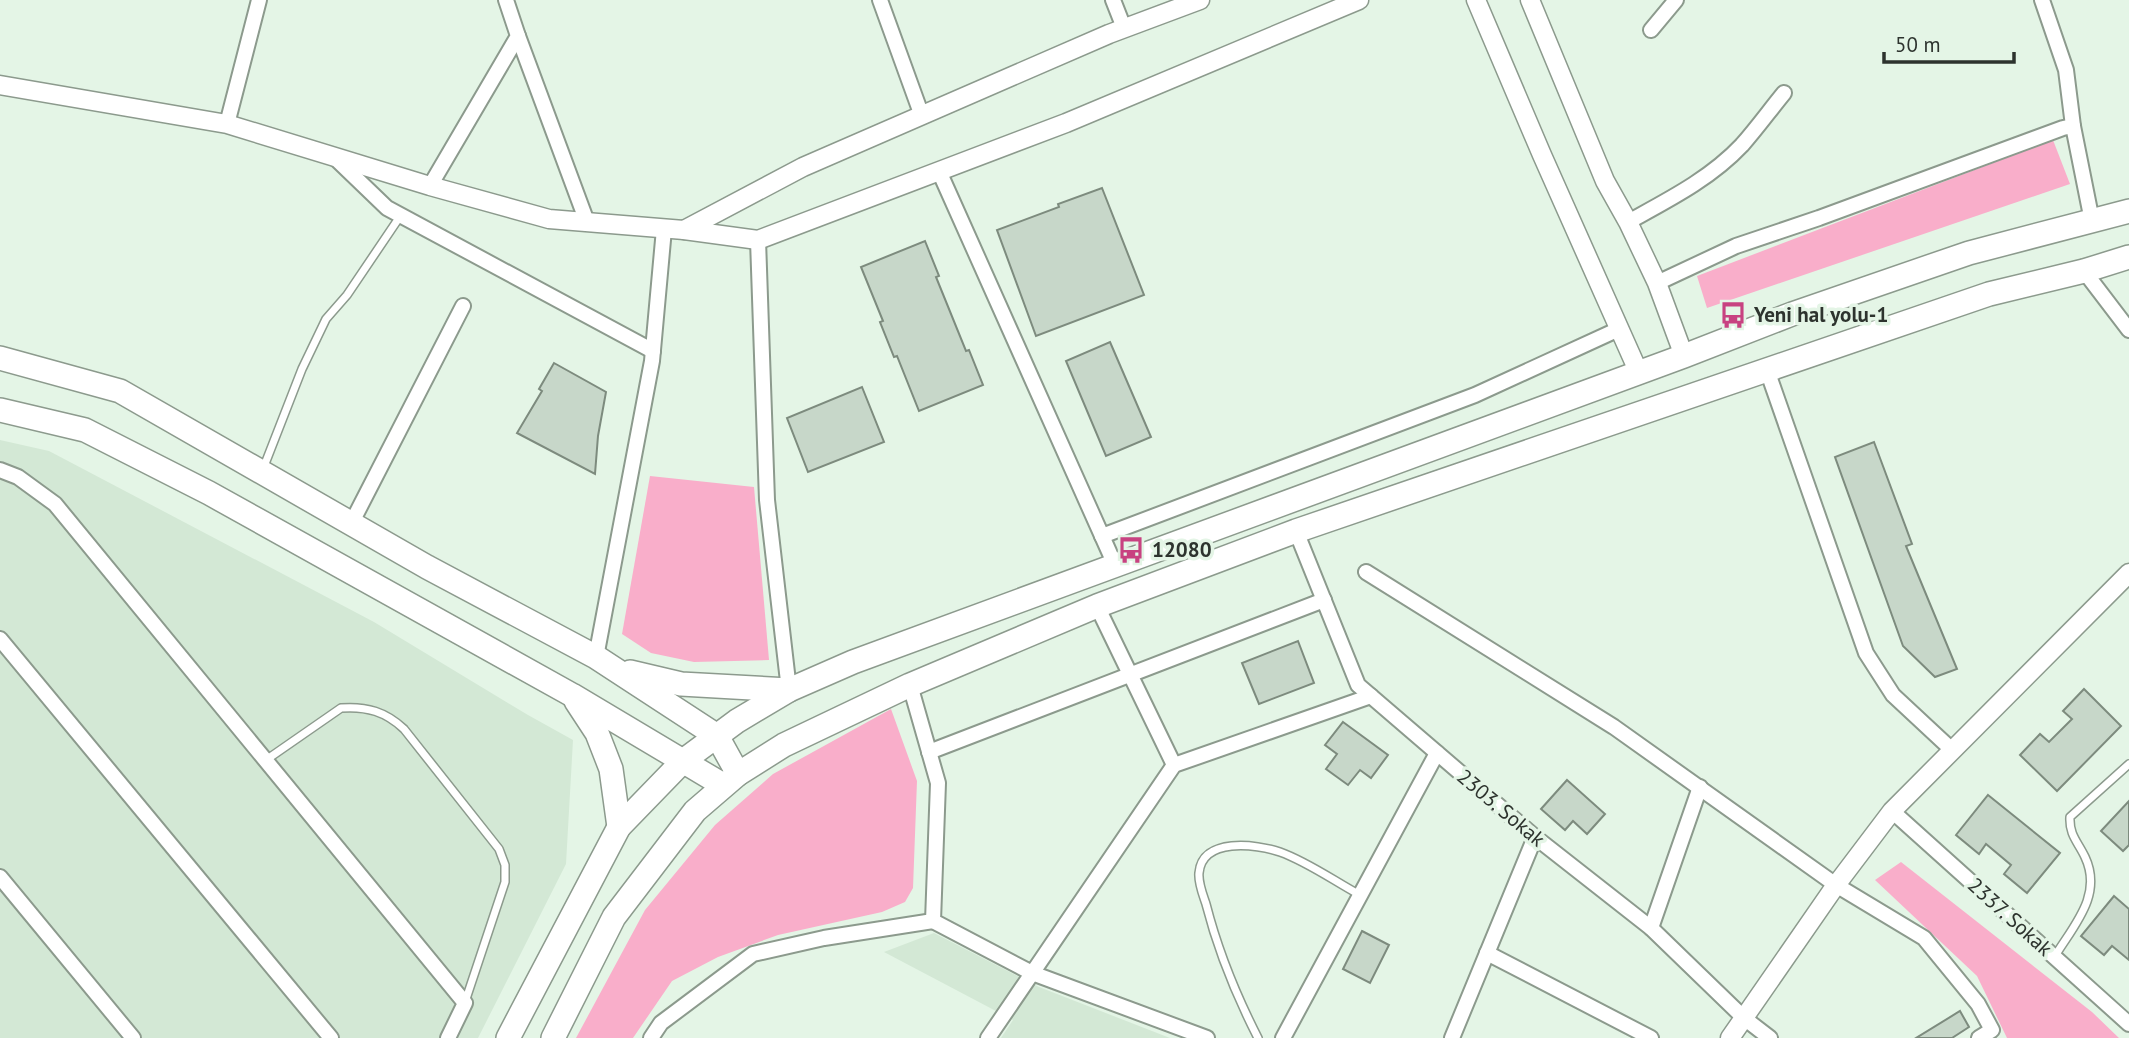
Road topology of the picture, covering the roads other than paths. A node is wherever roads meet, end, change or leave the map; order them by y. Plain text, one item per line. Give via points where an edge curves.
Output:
1 (259, 0) edge
2 (506, 0) edge
3 (880, 0) edge
4 (1113, 0) edge
5 (1200, 0) edge
6 (1359, 0) edge
7 (1476, 0) edge
8 (1530, 0) edge
9 (1676, 0) edge
10 (2042, 0) edge
11 (1124, 28) junction
12 (1651, 30) dead end
13 (518, 36) junction
14 (0, 85) edge
15 (1784, 93) dead end
16 (922, 116) junction
17 (227, 124) junction
18 (2073, 126) junction
19 (332, 156) junction
20 (939, 171) junction
21 (430, 186) junction
22 (2129, 211) edge
23 (401, 215) junction
24 (2092, 221) junction
25 (587, 222) junction
26 (1628, 222) junction
27 (664, 229) junction
28 (684, 230) junction
29 (758, 240) junction
30 (2129, 257) edge
31 (2084, 271) junction
32 (1657, 283) junction
33 (463, 306) dead end
34 (1619, 329) junction
35 (2129, 330) edge
36 (653, 351) junction
37 (1684, 356) junction
38 (0, 358) edge
39 (1767, 370) junction
40 (1639, 373) junction
41 (0, 410) edge
42 (0, 470) edge
43 (261, 473) junction
44 (351, 524) junction
45 (1296, 531) junction
46 (1102, 536) junction
47 (1115, 565) junction
48 (1366, 572) dead end
49 (2129, 573) edge
50 (1324, 600) junction
51 (1097, 606) junction
52 (0, 639) edge
53 (605, 662) junction
54 (1129, 674) junction
55 (910, 685) junction
56 (789, 690) junction
57 (572, 695) junction
58 (1371, 696) junction
59 (717, 736) junction
60 (1951, 749) junction
61 (929, 752) junction
62 (1437, 753) junction
63 (264, 761) junction
64 (683, 761) junction
65 (2129, 764) edge
66 (1174, 765) junction
67 (730, 780) junction
68 (1700, 787) junction
69 (1892, 811) junction
70 (619, 827) junction
71 (1535, 837) junction
72 (0, 877) edge
73 (1836, 885) junction
74 (1360, 895) junction
75 (933, 921) junction
76 (1651, 928) junction
77 (1487, 953) junction
78 (2054, 957) junction
79 (1032, 973) junction
80 (465, 1003) junction
81 (1744, 1018) junction
82 (2129, 1024) edge
83 (133, 1038) edge
84 (331, 1038) edge
85 (449, 1038) edge
86 (508, 1038) edge
87 (554, 1038) edge
88 (651, 1038) edge
89 (988, 1038) edge
90 (1207, 1038) edge
91 (1258, 1038) edge
92 (1283, 1038) edge
93 (1452, 1038) edge
94 (1651, 1038) edge
95 (1730, 1038) edge
96 (1770, 1038) edge
97 (1979, 1038) edge

1 - 17 street
2 - 13 street
3 - 16 street
4 - 11 street
5 - 11 street
6 - 20 street
7 - 34 street
8 - 26 street via 1605,181
9 - 12 street
10 - 18 street via 2066,70
11 - 16 street
13 - 21 street
13 - 25 street
14 - 17 street
15 - 26 street via 1724,161
16 - 28 street via 803,167
17 - 19 street
18 - 24 street
18 - 32 street via 1736,246
19 - 21 street
19 - 23 street via 387,208
20 - 29 street
20 - 46 street
21 - 25 street via 549,219
22 - 24 main road
23 - 36 street
23 - 43 lane via 326,319
24 - 37 main road via 1969,253
25 - 27 street
26 - 32 street
27 - 28 street
27 - 36 street
28 - 29 street
29 - 56 street via 767,500
30 - 31 main road
31 - 35 street
31 - 39 main road via 1989,294
32 - 37 street
33 - 44 street
34 - 40 street
34 - 46 street via 1475,395
36 - 53 street
37 - 40 main road
38 - 43 main road via 120,391
39 - 45 main road
39 - 60 street via 1866,653 1893,695
40 - 47 main road
41 - 57 main road via 85,430 209,493
42 - 63 street via 18,477 55,504
43 - 44 main road
44 - 53 main road
45 - 50 street, 2303. Sokak
45 - 51 main road
46 - 47 street
47 - 56 main road
48 - 68 street via 1614,727
49 - 60 street
50 - 54 street
50 - 58 street, 2303. Sokak via 1358,685
51 - 54 street
51 - 55 main road
52 - 84 street
53 - 56 main road via 681,684
53 - 59 main road
54 - 61 street
54 - 66 street
55 - 61 street
55 - 67 main road via 783,745
56 - 59 main road
57 - 64 main road
57 - 70 main road via 597,733 611,769
58 - 62 street, 2303. Sokak
58 - 66 street
59 - 64 main road
59 - 67 main road
60 - 69 street
61 - 75 street via 938,783
62 - 71 street, 2303. Sokak
62 - 74 street
63 - 80 street
63 - 80 lane via 341,708 377,710 404,729 499,849 505,864 505,882
64 - 67 main road
64 - 70 main road
65 - 78 lane via 2070,817 2070,830 2092,871 2090,897
66 - 79 street
67 - 87 main road via 695,811 614,917
68 - 73 street
68 - 76 street
69 - 73 street
69 - 78 street, 2337. Sokak
70 - 86 main road
71 - 76 street, 2303. Sokak
71 - 77 street
72 - 83 street
73 - 81 street
73 - 97 street via 1924,938 1978,1004 1992,1030
74 - 91 lane via 1277,851 1235,846 1206,857 1199,879 1211,924 1239,1002
74 - 92 street
75 - 79 street
75 - 88 street via 753,954 661,1023
76 - 81 street, 2303. Sokak
77 - 93 street
77 - 94 street
78 - 82 street, 2337. Sokak
79 - 89 street
79 - 90 street
80 - 85 street
81 - 95 street
81 - 96 street, 2303. Sokak

